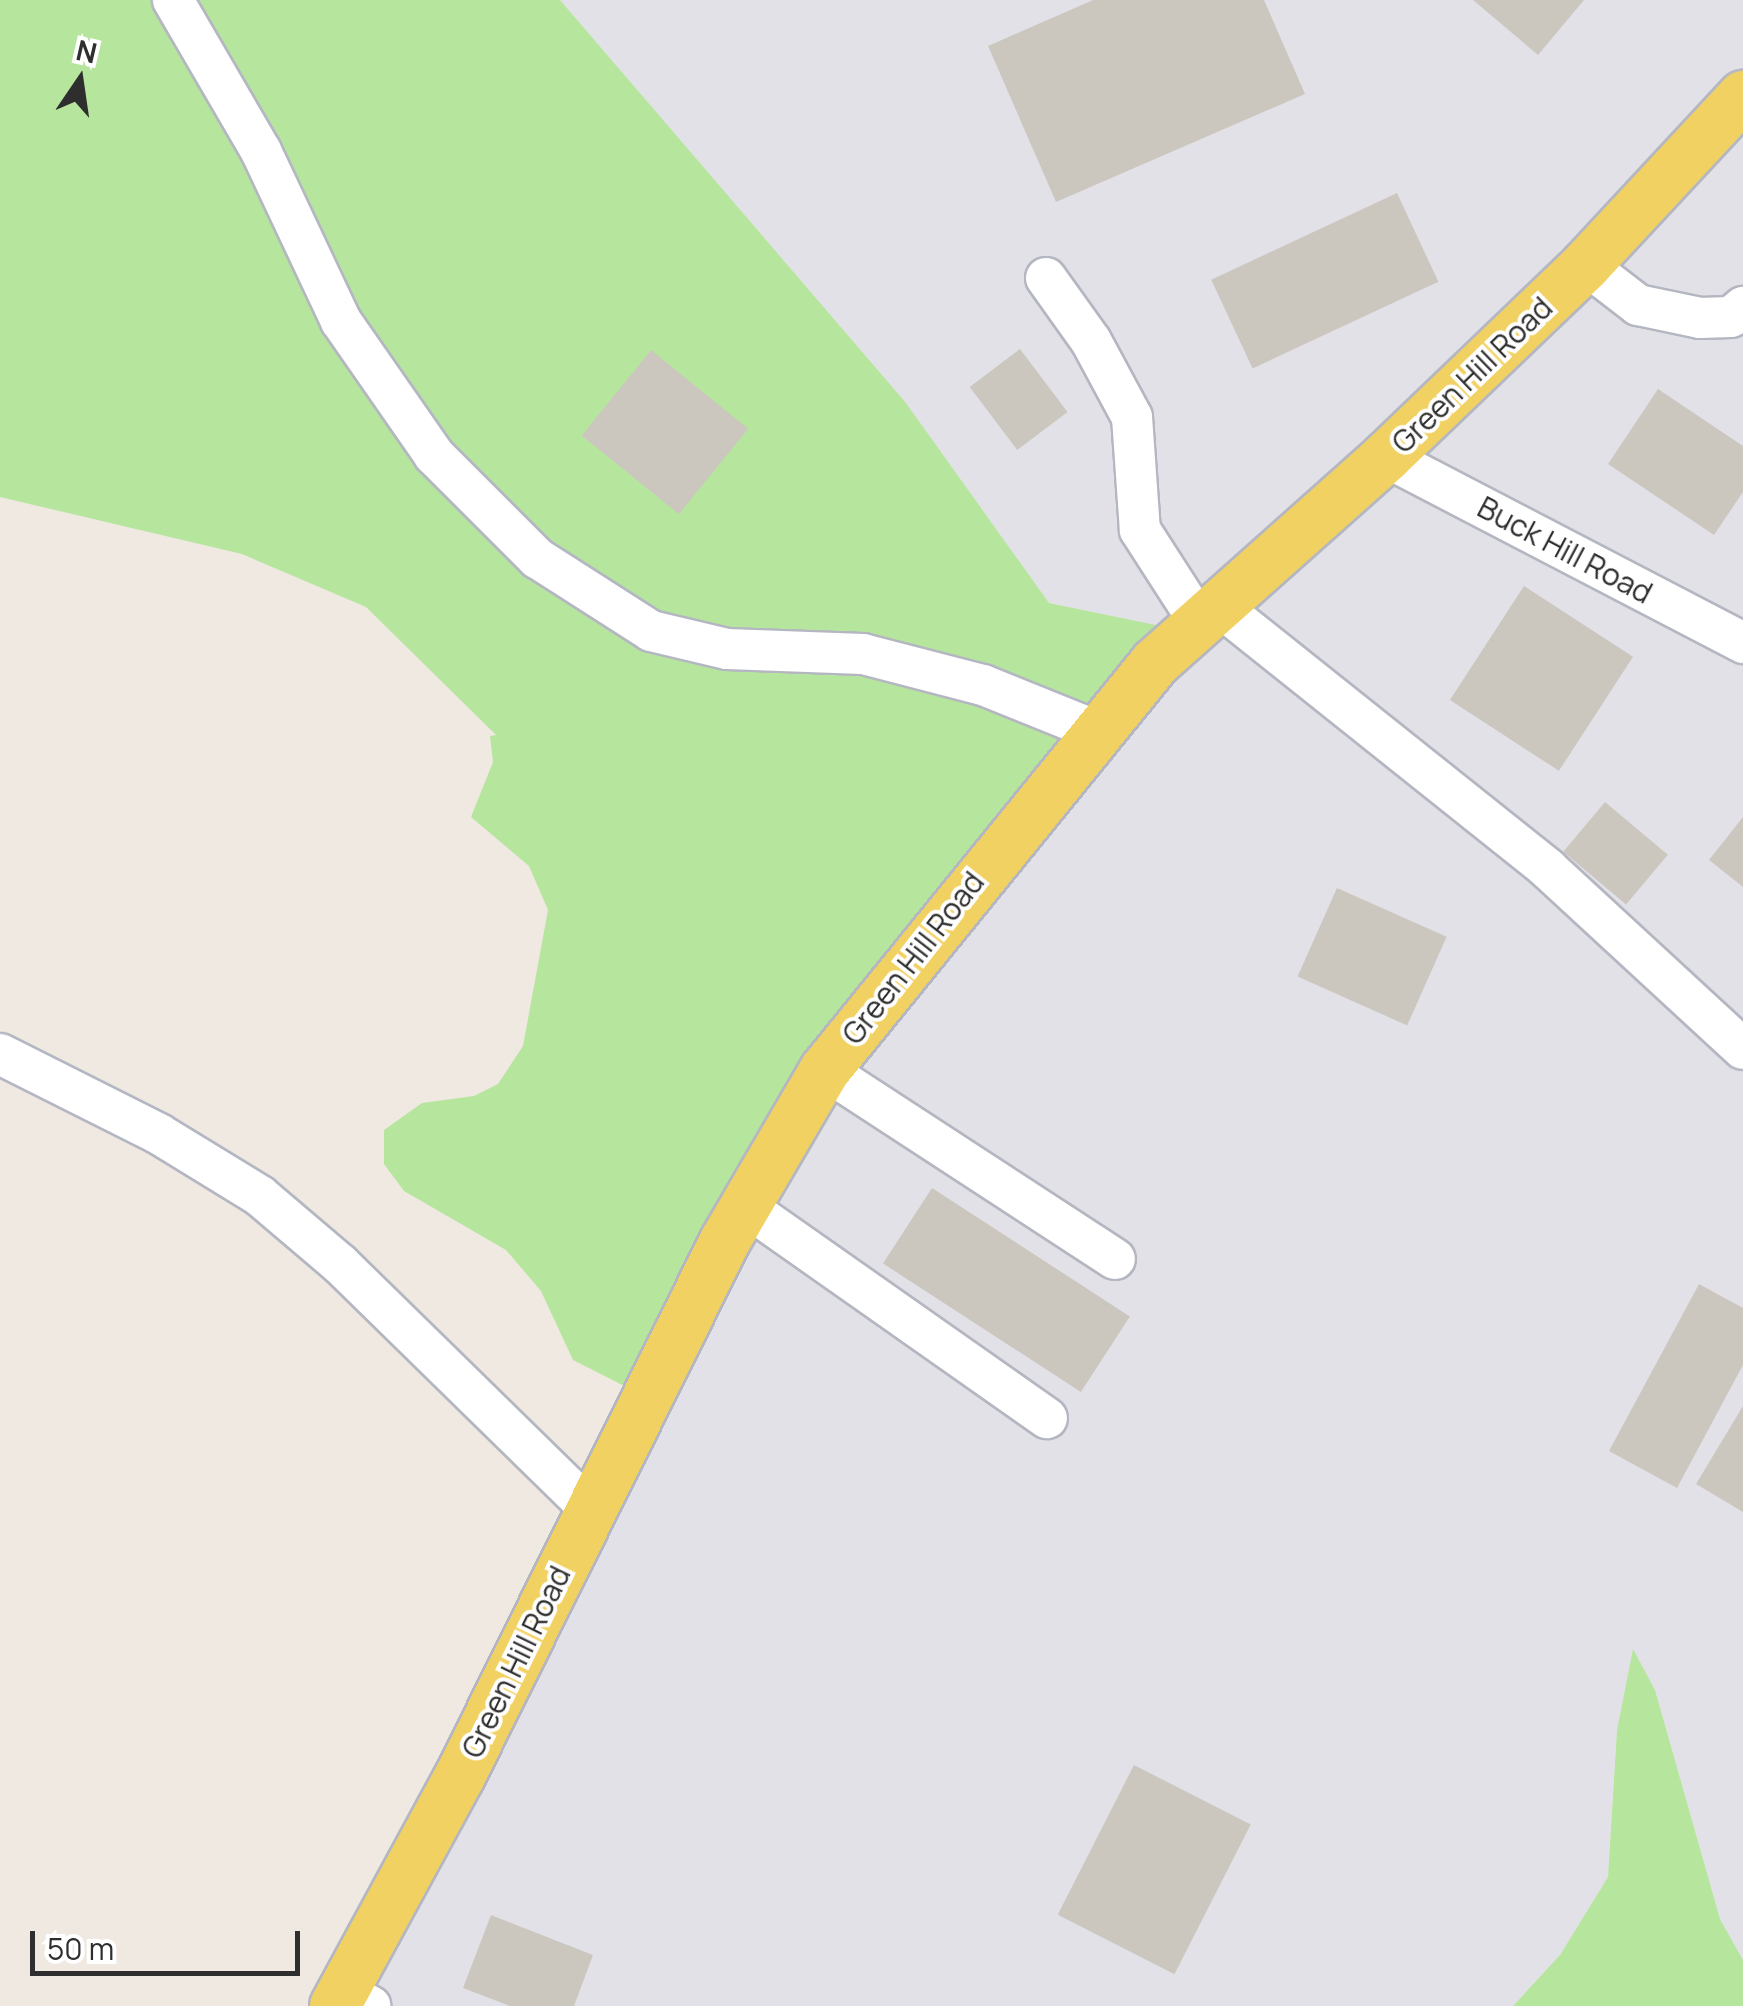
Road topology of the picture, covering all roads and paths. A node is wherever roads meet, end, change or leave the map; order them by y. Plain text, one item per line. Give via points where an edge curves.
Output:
1 (173, 0) edge
2 (1743, 96) edge
3 (1586, 265) junction
4 (1046, 278) dead end
5 (1743, 307) edge
6 (1386, 457) junction
7 (1210, 614) junction
8 (1743, 643) edge
9 (1097, 731) junction
10 (1743, 1049) edge
11 (0, 1054) edge
12 (825, 1070) junction
13 (745, 1206) junction
14 (1115, 1259) dead end
15 (1047, 1418) dead end
16 (591, 1510) junction
17 (350, 2001) edge

1 - 9 street via 262,151 341,321 434,455 537,558 651,631 726,650 862,654 984,685
2 - 3 main road, Green Hill Road
3 - 5 street via 1638,305 1700,318 1731,318
3 - 6 main road, Green Hill Road
4 - 7 street via 1091,341 1132,417 1140,530
6 - 7 main road, Green Hill Road
6 - 8 street, Buck Hill Road
7 - 9 main road, Green Hill Road via 1155,663
7 - 10 street via 1548,869
9 - 12 main road, Green Hill Road
11 - 16 street via 160,1134 260,1196 340,1264
12 - 13 main road, Green Hill Road
12 - 14 street
13 - 15 street
13 - 16 main road, Green Hill Road
16 - 17 main road, Green Hill Road

